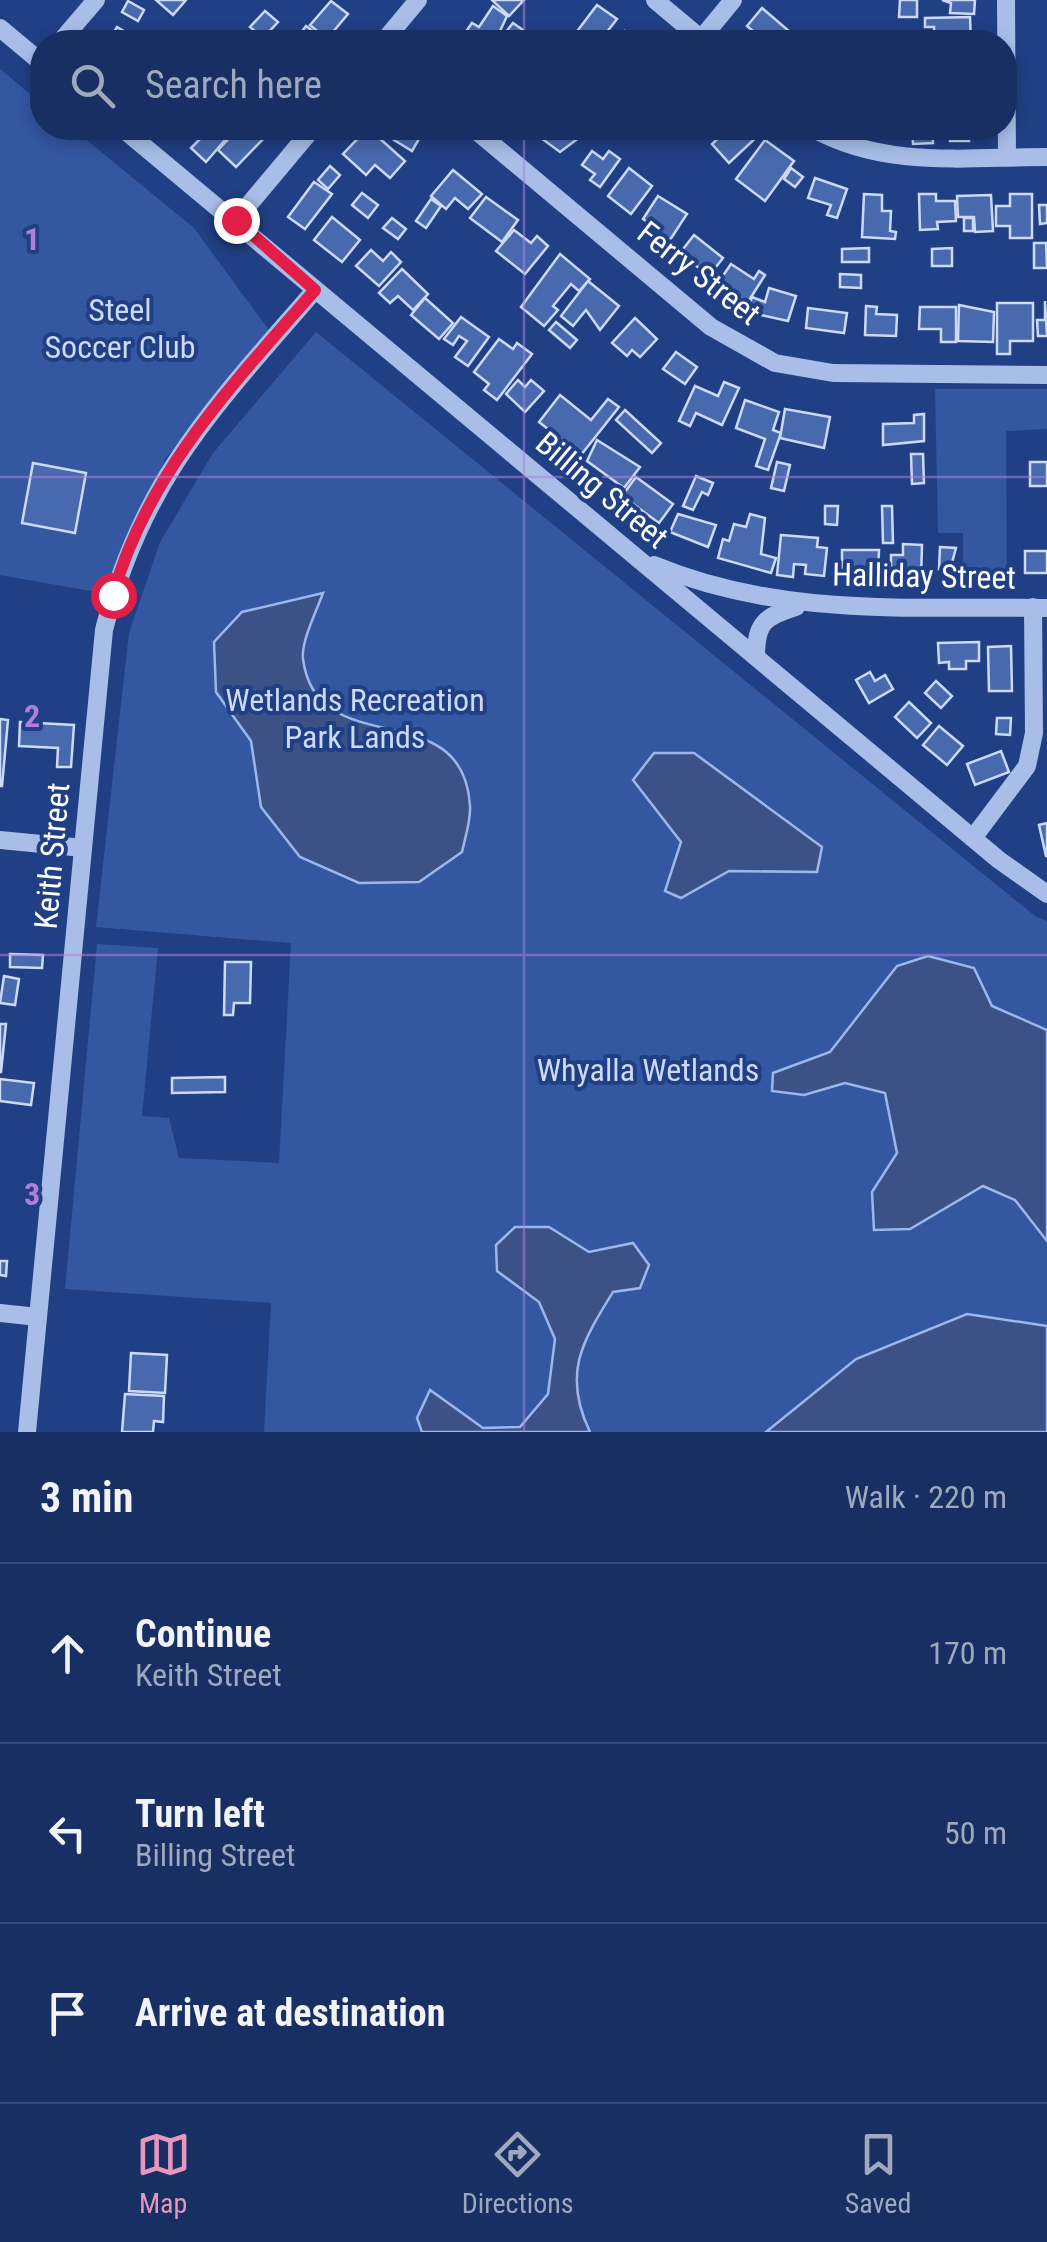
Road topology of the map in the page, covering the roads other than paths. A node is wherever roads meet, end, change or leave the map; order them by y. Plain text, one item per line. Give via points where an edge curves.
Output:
1 (96, 0) edge
2 (418, 0) edge
3 (655, 0) edge
4 (733, 0) edge
5 (1006, 0) edge
6 (0, 28) edge
7 (70, 30) edge
8 (393, 30) edge
9 (690, 30) edge
10 (711, 30) edge
11 (1006, 30) edge
12 (30, 53) edge
13 (137, 140) edge
14 (303, 140) edge
15 (487, 140) edge
16 (838, 140) edge
17 (1006, 140) edge
18 (1006, 157) junction
19 (1047, 157) edge
20 (236, 220) junction
21 (315, 290) junction
22 (1047, 375) edge
23 (637, 558) junction
24 (801, 605) junction
25 (1040, 608) edge
26 (756, 657) junction
27 (973, 838) junction
28 (0, 840) edge
29 (83, 848) junction
30 (1047, 894) edge
31 (0, 1313) edge
32 (38, 1317) junction
33 (27, 1432) edge

1 - 7 street
2 - 8 street
3 - 9 street
4 - 10 street
5 - 11 street
6 - 12 street
13 - 20 street, Billing Street
14 - 20 street
15 - 22 street, Ferry Street via 710,327 775,362 833,373
16 - 18 street via 863,152 903,157
17 - 18 street
18 - 19 street
20 - 21 street, Billing Street
21 - 23 street, Billing Street
21 - 29 street, Keith Street via 196,429 132,537 104,630
23 - 24 street, Halliday Street via 700,584
23 - 26 street, Billing Street
24 - 25 street, Halliday Street
24 - 26 street, Halliday Street via 767,616 756,630
25 - 27 street via 1027,766
26 - 27 street, Billing Street
27 - 30 street, Billing Street
28 - 29 street
29 - 32 street, Keith Street
31 - 32 street
32 - 33 street, Keith Street

